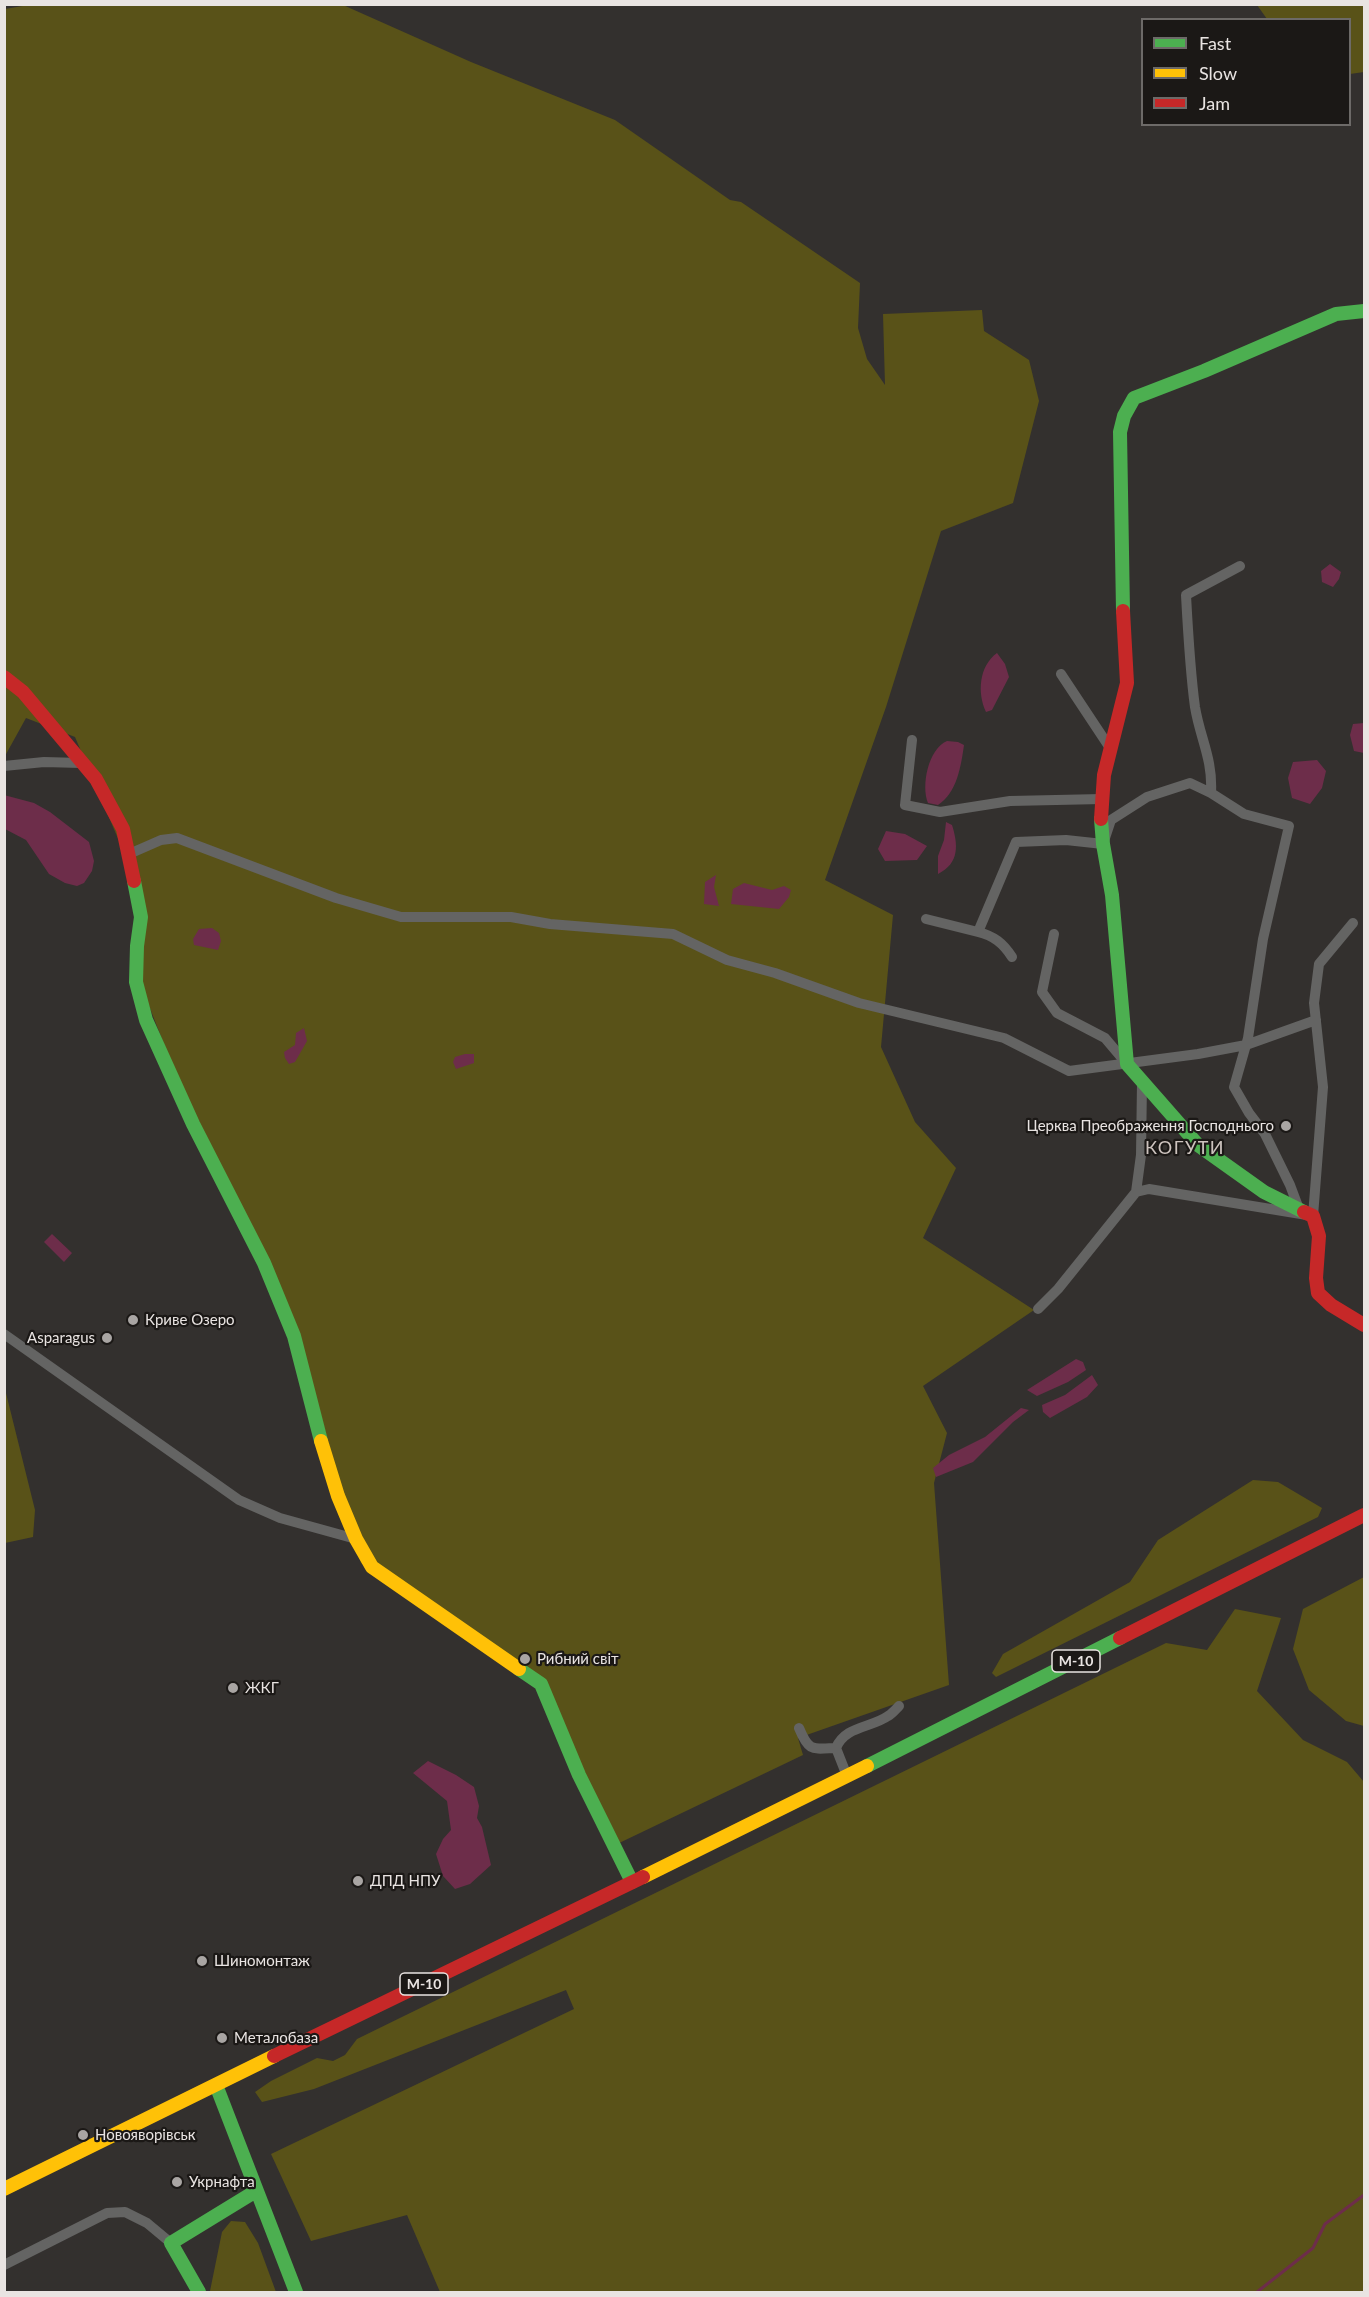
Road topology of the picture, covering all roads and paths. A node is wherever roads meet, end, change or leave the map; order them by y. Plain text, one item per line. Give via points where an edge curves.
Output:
1 (1365, 311) edge
2 (1240, 566) dead end
3 (1061, 674) dead end
4 (4, 676) edge
5 (912, 740) dead end
6 (1110, 748) junction
7 (81, 763) junction
8 (4, 766) edge
9 (1211, 793) junction
10 (1102, 799) junction
11 (1103, 844) junction
12 (129, 854) junction
13 (926, 919) dead end
14 (1353, 923) dead end
15 (978, 932) junction
16 (1054, 934) dead end
17 (1012, 957) dead end
18 (1316, 1020) junction
19 (1246, 1045) junction
20 (1127, 1064) junction
21 (1142, 1082) junction
22 (1136, 1192) junction
23 (1299, 1209) junction
24 (1313, 1216) junction
25 (1038, 1310) dead end
26 (1365, 1325) edge
27 (4, 1334) edge
28 (1365, 1515) edge
29 (356, 1539) junction
30 (899, 1706) dead end
31 (799, 1728) dead end
32 (836, 1748) junction
33 (847, 1776) junction
34 (632, 1882) junction
35 (216, 2085) junction
36 (4, 2189) edge
37 (256, 2191) junction
38 (171, 2243) junction
39 (4, 2265) edge
40 (199, 2292) edge
41 (296, 2292) edge

1 - 6 main road via 1336,314 1134,398 1120,432 1127,683
2 - 9 street via 1186,595 1196,708 1212,772
3 - 6 street
4 - 7 main road via 23,692
5 - 10 street via 905,805 940,812 1010,801
6 - 10 main road
7 - 8 street
7 - 12 main road via 96,779 123,829
9 - 11 street via 1190,783 1147,797 1112,820
9 - 19 street via 1244,814 1289,826 1263,939
10 - 11 main road
11 - 15 street via 1066,840 1016,842
11 - 20 main road via 1112,895
12 - 20 street via 161,840 177,838 336,898 401,917 511,917 673,934 727,960 859,1003 1004,1038 1069,1071
12 - 29 main road via 141,917 136,982 146,1020 193,1124 264,1263 290,1326 338,1496
13 - 15 street
14 - 18 street via 1319,964
15 - 17 street via 992,936
16 - 20 street via 1042,992 1057,1013 1105,1038
18 - 19 street
18 - 24 street via 1323,1088
19 - 20 street
19 - 23 street via 1234,1088 1265,1134
20 - 21 main road
21 - 22 street
21 - 23 main road via 1198,1145 1264,1192
22 - 24 street via 1149,1189
22 - 25 street
23 - 24 main road
24 - 26 main road via 1318,1236 1318,1293
27 - 29 street via 239,1500 280,1518
28 - 33 main road, М-10
29 - 34 main road via 372,1567 541,1684 579,1775
30 - 32 street via 887,1717 840,1738
31 - 32 street via 805,1743 814,1749
32 - 33 street
33 - 34 main road, М-10
34 - 35 main road, М-10
35 - 36 main road, М-10
35 - 37 main road
37 - 38 main road
37 - 41 main road
38 - 39 street via 125,2211 107,2213
38 - 40 main road

